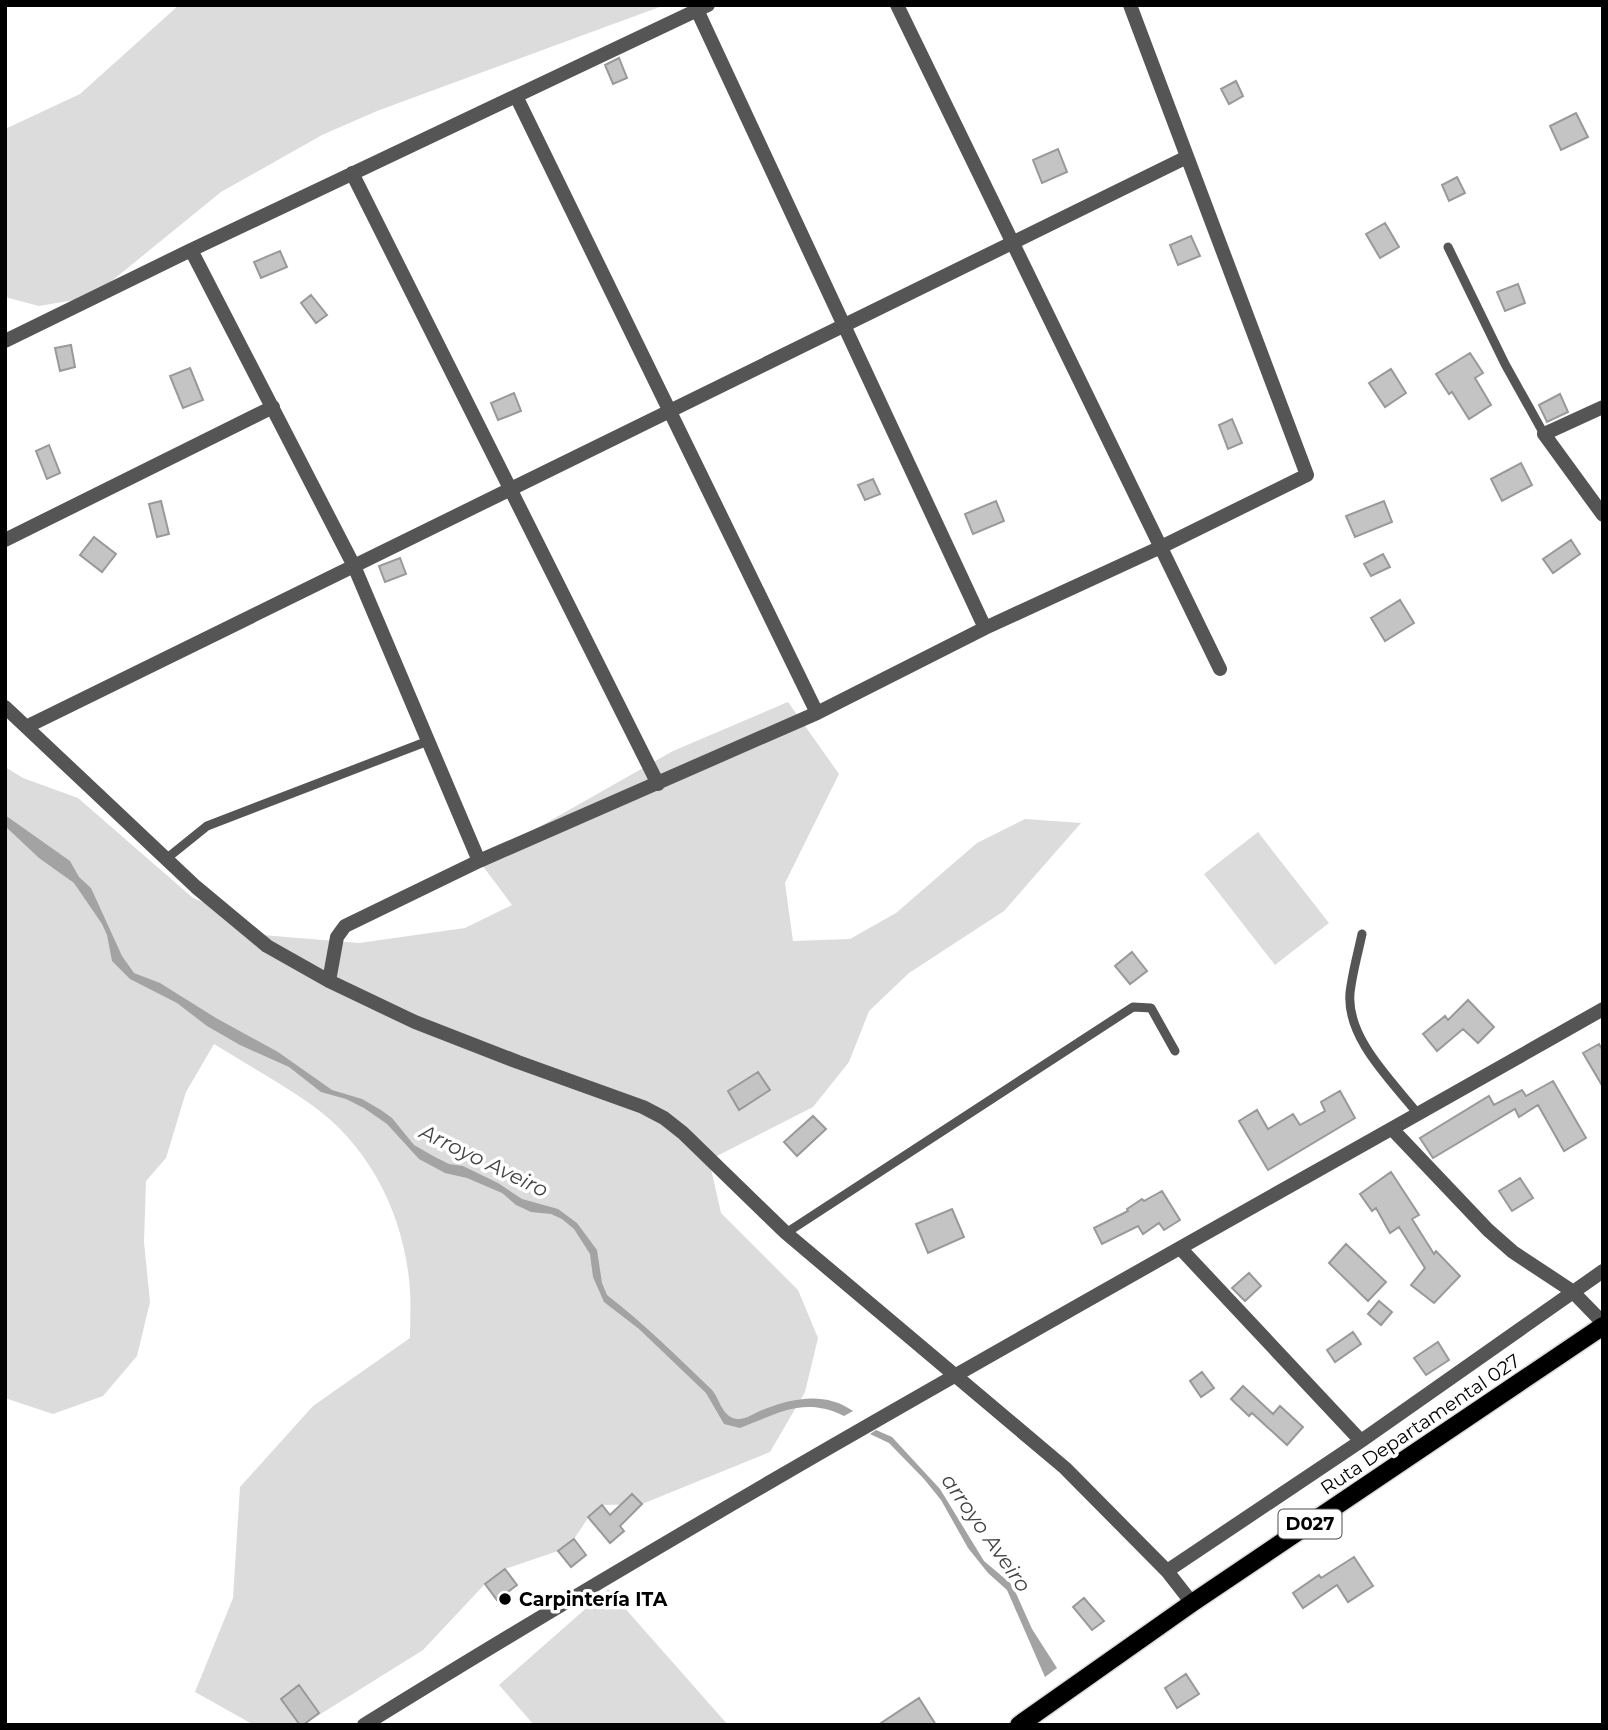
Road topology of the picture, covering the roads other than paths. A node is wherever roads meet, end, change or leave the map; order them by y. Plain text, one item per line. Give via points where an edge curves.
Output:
1 (897, 5) edge
2 (1130, 5) edge
3 (702, 8) edge
4 (516, 96) junction
5 (1186, 157) junction
6 (352, 173) junction
7 (1013, 242) junction
8 (1448, 247) dead end
9 (191, 250) junction
10 (844, 326) junction
11 (5, 341) edge
12 (273, 407) junction
13 (1603, 407) edge
14 (670, 411) junction
15 (1544, 434) junction
16 (510, 489) junction
17 (1603, 515) edge
18 (5, 540) edge
19 (1161, 547) junction
20 (354, 566) junction
21 (985, 628) junction
22 (1220, 669) dead end
23 (5, 707) edge
24 (817, 713) junction
25 (26, 727) junction
26 (428, 741) junction
27 (658, 784) junction
28 (166, 859) junction
29 (479, 861) junction
30 (1362, 934) dead end
31 (329, 981) junction
32 (1603, 1009) edge
33 (1175, 1051) dead end
34 (1418, 1114) junction
35 (1393, 1130) junction
36 (786, 1233) junction
37 (1181, 1249) junction
38 (1603, 1271) edge
39 (1572, 1292) junction
40 (1603, 1325) edge
41 (955, 1376) junction
42 (1362, 1441) junction
43 (1167, 1571) junction
44 (1192, 1603) junction
45 (364, 1725) edge
46 (1020, 1725) edge

1 - 7 street
2 - 5 street
3 - 4 street
3 - 10 street
4 - 6 street
4 - 14 street
5 - 7 street
5 - 19 street via 1307,475
6 - 9 street
6 - 16 street
7 - 10 street
7 - 19 street
8 - 15 lane
9 - 11 street
9 - 12 street
10 - 14 street
10 - 21 street
12 - 18 street
12 - 20 street
13 - 15 street
14 - 16 street
14 - 24 street
15 - 17 street
16 - 20 street
16 - 27 street
19 - 21 street
19 - 22 street
20 - 25 street
20 - 26 street
21 - 24 street
23 - 25 street
24 - 27 street
25 - 28 street
26 - 28 lane via 206,826
26 - 29 street
27 - 29 street
28 - 31 street via 267,946
29 - 31 street via 345,926 337,937
30 - 34 lane via 1349,995 1352,1020 1362,1042
31 - 36 street via 415,1022 664,1118
32 - 34 street
33 - 36 lane via 1151,1008 1133,1007
34 - 35 street
35 - 37 street
35 - 39 street via 1488,1230
36 - 41 street
37 - 41 street
37 - 42 street
38 - 39 street
39 - 40 street
39 - 42 street
40 - 44 main road, Ruta Departamental 027 / D027
41 - 43 street via 1065,1468
41 - 45 street via 537,1618
42 - 43 street
43 - 44 street
44 - 46 main road, Ruta Departamental 027 / D027

